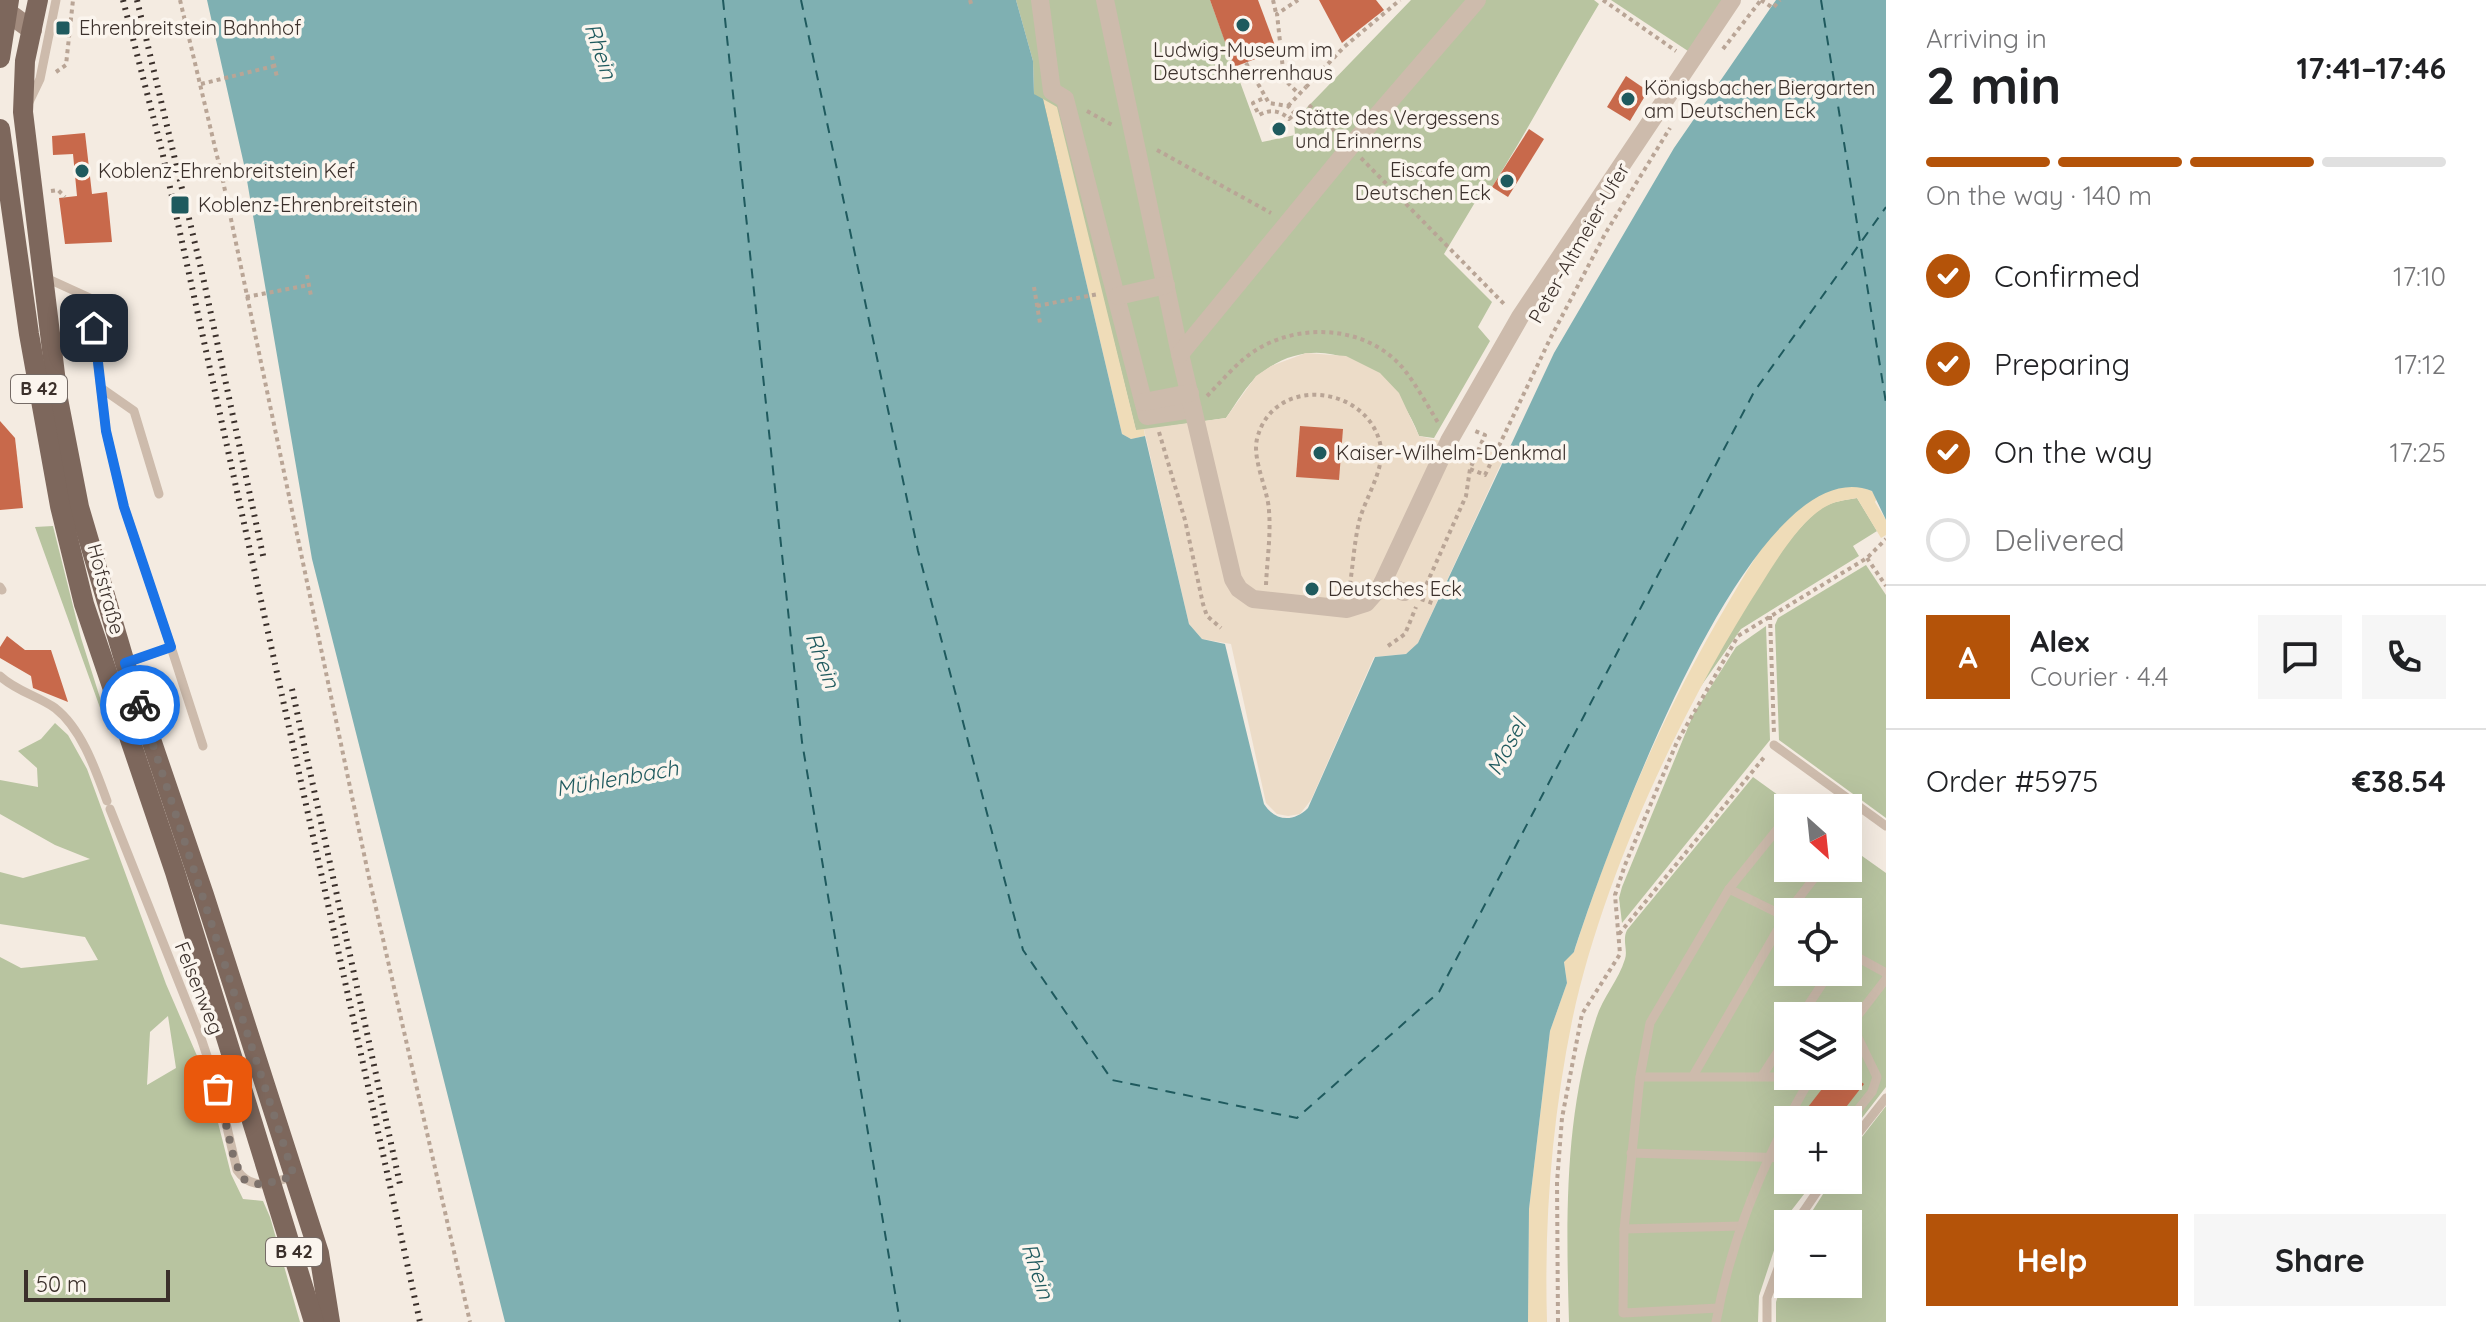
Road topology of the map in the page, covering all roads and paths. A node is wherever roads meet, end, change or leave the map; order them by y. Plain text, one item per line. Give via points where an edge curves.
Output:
1 (38, 0) edge
2 (56, 0) edge
3 (73, 0) edge
4 (180, 0) edge
5 (970, 0) edge
6 (1040, 0) edge
7 (1105, 0) edge
8 (1273, 0) edge
9 (1298, 0) edge
10 (1400, 0) edge
11 (1477, 0) edge
12 (1603, 0) edge
13 (1732, 0) edge
14 (1761, 0) edge
15 (1780, 0) edge
16 (5, 6) edge
17 (972, 7) dead end
18 (1277, 14) junction
19 (32, 30) junction
20 (1, 33) edge
21 (1715, 55) dead end
22 (272, 56) dead end
23 (0, 58) edge
24 (1689, 60) junction
25 (1246, 63) dead end
26 (274, 66) junction
27 (51, 75) dead end
28 (277, 77) dead end
29 (201, 84) junction
30 (1296, 91) dead end
31 (1264, 98) junction
32 (1065, 99) junction
33 (1309, 105) dead end
34 (1288, 106) junction
35 (23, 112) junction
36 (1672, 122) dead end
37 (0, 129) edge
38 (1136, 138) junction
39 (1350, 147) junction
40 (50, 176) dead end
41 (51, 191) junction
42 (65, 197) dead end
43 (52, 200) dead end
44 (1287, 222) junction
45 (307, 275) dead end
46 (44, 277) junction
47 (309, 285) junction
48 (1166, 285) junction
49 (1034, 287) dead end
50 (1117, 293) junction
51 (311, 296) dead end
52 (246, 297) junction
53 (1037, 306) junction
54 (1520, 317) junction
55 (1040, 323) dead end
56 (1180, 354) junction
57 (101, 388) junction
58 (1192, 401) junction
59 (1157, 427) dead end
60 (1485, 435) dead end
61 (1449, 441) junction
62 (1470, 469) junction
63 (159, 494) dead end
64 (1886, 539) edge
65 (1867, 558) junction
66 (1216, 579) junction
67 (1382, 584) junction
68 (1886, 586) edge
69 (1404, 592) dead end
70 (1424, 600) dead end
71 (1265, 601) junction
72 (1435, 604) dead end
73 (1347, 609) junction
74 (1770, 616) junction
75 (1221, 628) dead end
76 (1388, 646) dead end
77 (171, 647) junction
78 (125, 663) junction
79 (104, 670) junction
80 (0, 676) edge
81 (1774, 745) junction
82 (203, 746) dead end
83 (1886, 826) edge
84 (1774, 833) edge
85 (1729, 889) junction
86 (1774, 909) edge
87 (1617, 936) junction
88 (1774, 937) edge
89 (1862, 961) edge
90 (1886, 976) edge
91 (1862, 1009) edge
92 (1862, 1049) edge
93 (1774, 1058) edge
94 (1693, 1076) junction
95 (1762, 1076) junction
96 (1774, 1076) edge
97 (1640, 1077) junction
98 (1804, 1090) edge
99 (1886, 1098) edge
100 (1861, 1106) edge
101 (1862, 1128) edge
102 (1631, 1153) junction
103 (1767, 1157) junction
104 (1774, 1157) edge
105 (294, 1176) junction
106 (273, 1183) junction
107 (1742, 1226) junction
108 (1624, 1229) junction
109 (1774, 1279) edge
110 (1719, 1308) junction
111 (1650, 1317) edge
112 (314, 1322) edge
113 (330, 1322) edge
114 (470, 1322) edge
115 (1558, 1322) edge
116 (1716, 1322) edge
117 (1767, 1322) edge

1 - 19 main road, B 42
2 - 35 lane via 40,79
3 - 27 path via 66,65
4 - 29 path
5 - 17 path
6 - 32 street via 1052,91
7 - 38 street
8 - 18 path
9 - 18 path
10 - 34 path, bridge via 1344,47
11 - 39 street
12 - 24 path
13 - 24 street, Peter-Altmeier-Ufer
14 - 15 path via 1773,8
14 - 21 path
16 - 19 main road
16 - 20 main road
18 - 30 path via 1284,79
19 - 20 main road
19 - 35 main road, Hofstraße / B 42
20 - 23 main road
22 - 26 path
24 - 54 street, Peter-Altmeier-Ufer
25 - 31 path
26 - 28 path
26 - 29 path
29 - 52 path
31 - 34 path
31 - 34 path via 1253,103 1259,115 1268,110 1289,119 1295,114
32 - 38 path
32 - 50 street
33 - 39 path
35 - 46 main road, Hofstraße / B 42
36 - 62 path, Peter-Altmeier-Ufer via 1605,234 1485,475
37 - 79 main road, Hofstraße / B 42 via 60,506
38 - 44 path
38 - 48 street
39 - 44 street
39 - 54 path
40 - 41 path
41 - 42 path
41 - 43 path
44 - 56 street
45 - 47 path
46 - 57 lane via 90,298
46 - 78 main road, Hofstraße / B 42 via 72,473
47 - 51 path
47 - 52 path
48 - 50 street
48 - 56 street
49 - 53 path
50 - 53 path
50 - 58 street via 1144,402
52 - 114 path
53 - 55 path
54 - 61 street, Peter-Altmeier-Ufer
56 - 58 street
57 - 63 lane via 134,411
57 - 77 lane via 124,507
58 - 61 path via 1274,340 1305,331 1347,334 1401,366
58 - 66 street
59 - 66 path via 1185,520
60 - 62 path
61 - 67 street, Peter-Altmeier-Ufer
62 - 76 path via 1466,496 1405,634
64 - 65 path
65 - 68 path
65 - 74 path
66 - 71 street
66 - 75 path via 1207,616
67 - 69 street
67 - 73 street via 1366,603
70 - 72 path
71 - 73 street
71 - 73 path via 1269,510 1256,442 1281,406 1309,394 1324,394 1364,413 1382,453 1359,521
74 - 81 path
74 - 87 path via 1738,636 1677,742 1615,895
77 - 78 lane
77 - 82 lane
78 - 79 lane
78 - 105 main road, Hofstraße / B 42
79 - 106 main road, Hofstraße / B 42 via 175,872
80 - 106 lane, Felsenweg via 54,708 96,770 201,1038 237,1170 252,1184
81 - 83 lane
81 - 87 path
84 - 85 lane
85 - 86 lane
85 - 97 lane via 1650,1023
87 - 115 path via 1620,954 1582,1014 1562,1118
88 - 94 lane
89 - 90 lane
90 - 91 lane
92 - 100 lane via 1877,1077
93 - 95 lane
94 - 95 lane
94 - 97 lane
95 - 96 lane
97 - 102 lane
98 - 103 lane
99 - 101 lane
102 - 103 lane
102 - 108 lane
103 - 104 lane
103 - 107 lane
105 - 106 lane
105 - 113 main road, B 42 via 319,1253
106 - 112 main road, Hofstraße / B 42
107 - 108 lane
107 - 110 lane
108 - 111 lane via 1623,1313
109 - 117 lane
110 - 111 lane
110 - 116 lane

